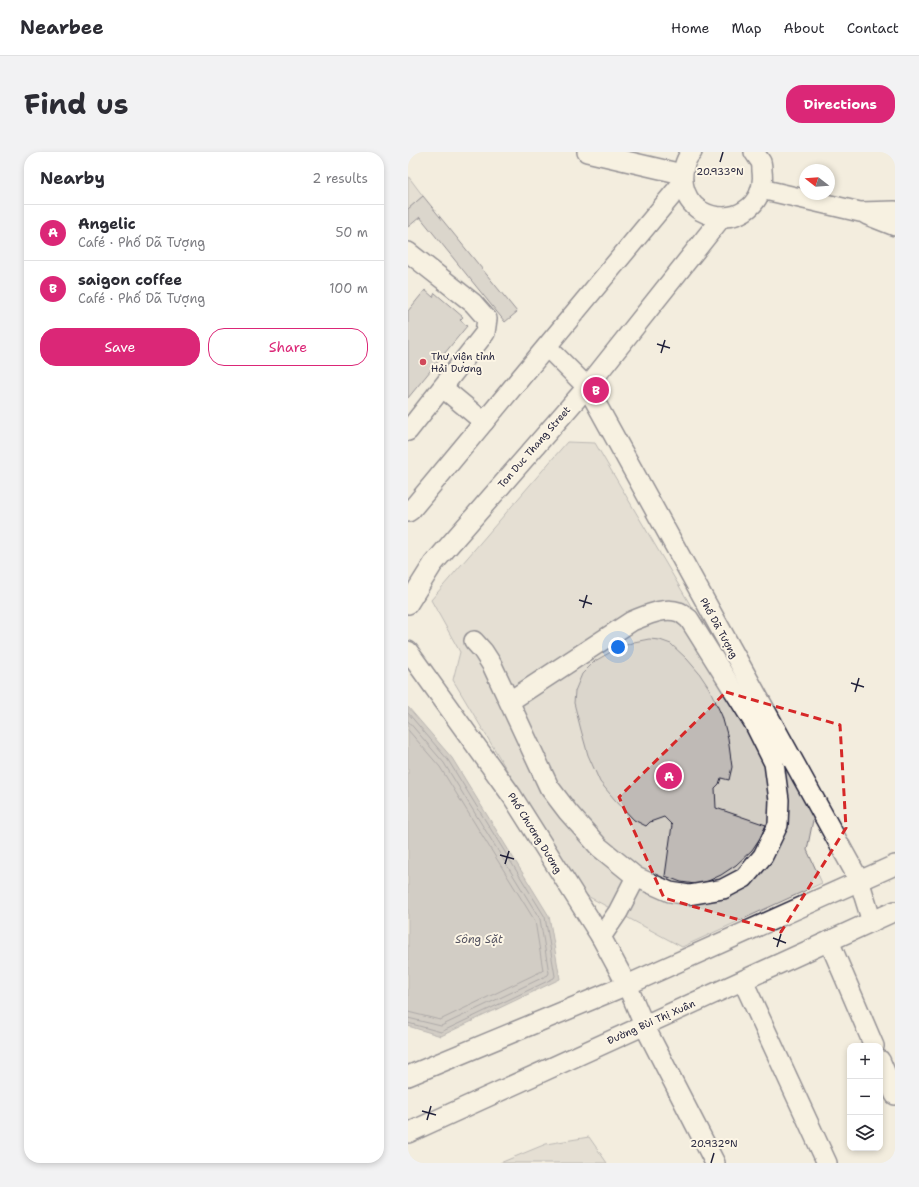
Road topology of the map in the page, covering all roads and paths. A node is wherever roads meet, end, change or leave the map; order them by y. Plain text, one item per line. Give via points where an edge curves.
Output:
1 (587, 152) edge
2 (692, 152) edge
3 (762, 156) edge
4 (683, 178) junction
5 (761, 189) junction
6 (895, 211) edge
7 (860, 212) junction
8 (722, 217) junction
9 (895, 226) edge
10 (408, 252) edge
11 (547, 347) junction
12 (587, 387) junction
13 (442, 388) junction
14 (484, 422) junction
15 (408, 431) edge
16 (408, 512) edge
17 (408, 604) edge
18 (474, 641) dead end
19 (408, 651) edge
20 (510, 701) junction
21 (895, 865) edge
22 (636, 877) junction
23 (859, 880) junction
24 (895, 911) edge
25 (872, 922) junction
26 (601, 938) junction
27 (829, 941) junction
28 (743, 981) junction
29 (627, 984) junction
30 (644, 1025) junction
31 (873, 1043) edge
32 (883, 1067) edge
33 (408, 1076) edge
34 (895, 1095) edge
35 (408, 1133) edge
36 (715, 1163) edge
37 (827, 1163) edge

1 - 4 street
2 - 4 street via 688,156
3 - 5 street
4 - 8 street via 685,192 695,207 710,216
4 - 11 street
5 - 7 street
5 - 8 street via 758,198 745,211 728,218
6 - 7 street
7 - 9 street
8 - 12 street, Ton Duc Thang Street
10 - 13 street via 473,303 487,319 485,333
11 - 12 street, Phố Dã Tượng
11 - 14 street
12 - 17 street, Ton Duc Thang Street via 433,564
12 - 23 street, Phố Dã Tượng
13 - 14 street
13 - 15 street
14 - 16 street
18 - 20 street via 492,665
19 - 26 street, Phố Chương Dương via 512,796
20 - 22 street via 549,786 599,847
20 - 22 street via 632,621 667,610 678,612 690,619 754,723 774,763 779,800 778,825 763,856 744,878 722,888 688,895 670,892
21 - 23 street
22 - 26 street
23 - 25 street, Phố Dã Tượng
23 - 29 street
24 - 25 street, Đường Bùi Thị Xuân
25 - 27 street, Đường Bùi Thị Xuân
26 - 29 street, Phố Chương Dương
27 - 28 street, Đường Bùi Thị Xuân
27 - 31 street
28 - 30 street, Đường Bùi Thị Xuân
28 - 37 street
29 - 30 street, Phố Chương Dương
29 - 33 street
30 - 35 street, Đường Bùi Thị Xuân
30 - 36 street, Phố Chương Dương
32 - 34 street

